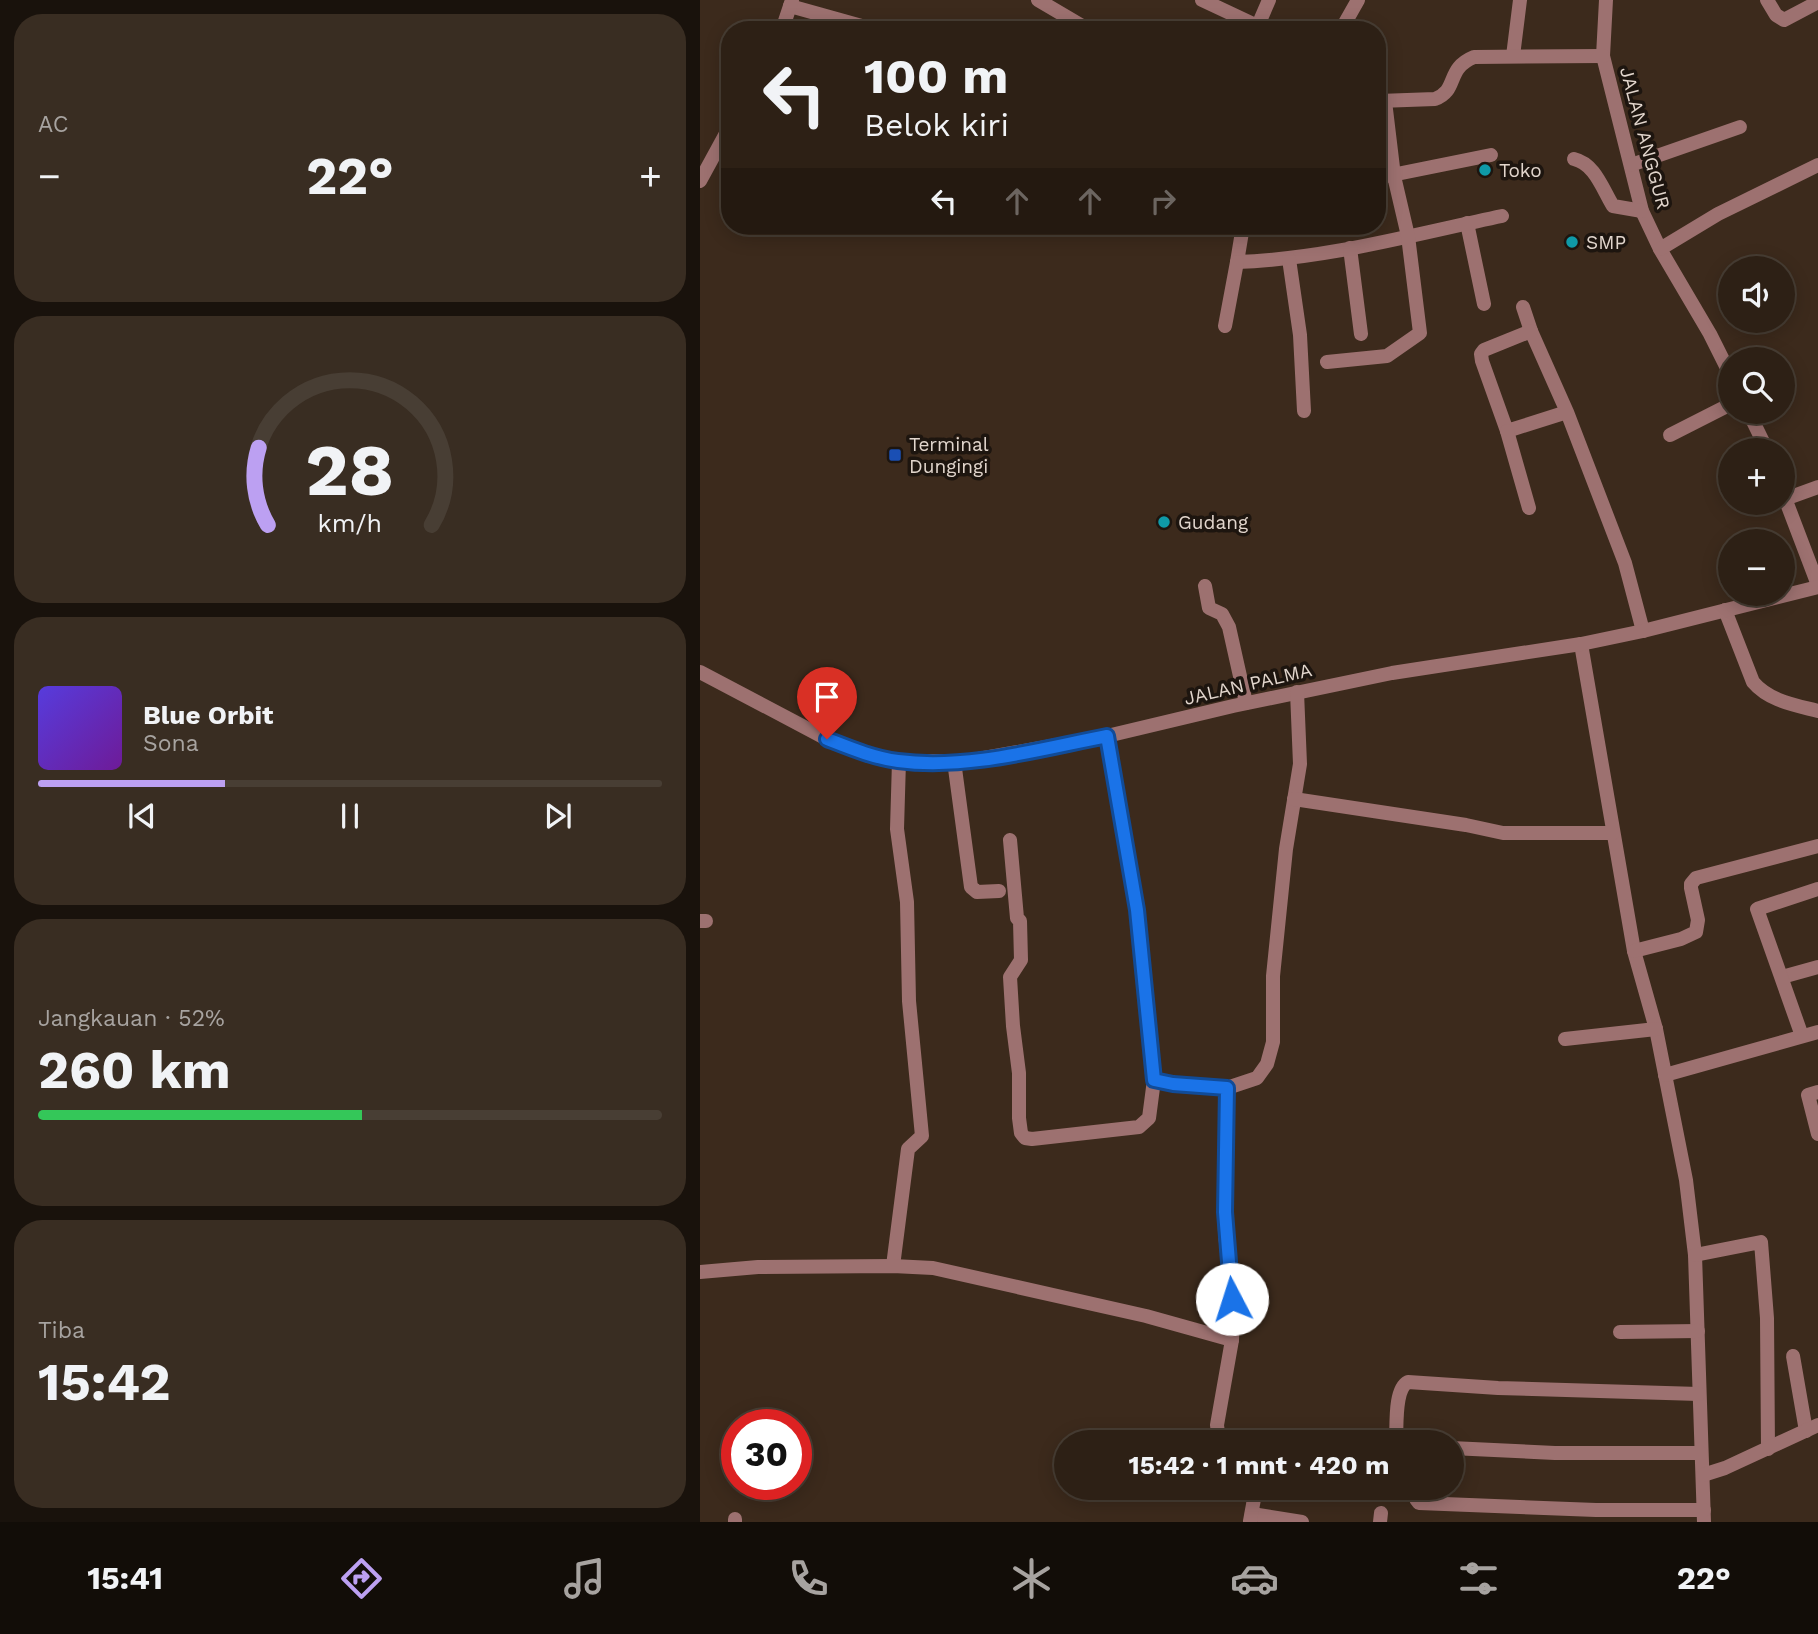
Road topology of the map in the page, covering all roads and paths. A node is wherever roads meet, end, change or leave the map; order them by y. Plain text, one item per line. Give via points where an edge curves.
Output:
1 (1202, 0) edge
2 (1269, 0) edge
3 (1358, 0) edge
4 (1520, 0) edge
5 (1606, 0) edge
6 (1768, 0) edge
7 (1048, 2) edge
8 (1818, 2) edge
9 (791, 3) edge
10 (785, 21) edge
11 (848, 21) edge
12 (1076, 21) edge
13 (1243, 21) edge
14 (1262, 21) edge
15 (1346, 21) edge
16 (1513, 56) junction
17 (1603, 56) junction
18 (1386, 101) edge
19 (1740, 127) dead end
20 (1386, 130) edge
21 (721, 143) edge
22 (1491, 155) dead end
23 (1574, 159) dead end
24 (1631, 165) junction
25 (1818, 165) edge
26 (1394, 176) junction
27 (1386, 177) edge
28 (700, 181) edge
29 (1642, 211) junction
30 (1502, 216) dead end
31 (1467, 223) junction
32 (1242, 235) edge
33 (1408, 236) junction
34 (1350, 248) junction
35 (1660, 249) junction
36 (1289, 259) junction
37 (1237, 262) junction
38 (1484, 304) dead end
39 (1523, 307) dead end
40 (1225, 326) dead end
41 (1531, 331) junction
42 (1361, 334) dead end
43 (1718, 350) edge
44 (1327, 362) dead end
45 (1304, 411) dead end
46 (1718, 411) edge
47 (1567, 412) junction
48 (1507, 431) junction
49 (1670, 435) dead end
50 (1818, 487) edge
51 (1795, 493) edge
52 (1529, 508) dead end
53 (1791, 515) edge
54 (1205, 586) dead end
55 (1818, 586) edge
56 (1725, 610) junction
57 (1643, 631) junction
58 (1581, 644) junction
59 (700, 673) edge
60 (1297, 692) junction
61 (1246, 703) junction
62 (1818, 711) edge
63 (1107, 736) junction
64 (899, 761) junction
65 (954, 761) junction
66 (1294, 799) junction
67 (1613, 833) junction
68 (1010, 840) dead end
69 (1818, 846) edge
70 (1818, 890) edge
71 (999, 891) dead end
72 (1634, 951) junction
73 (1818, 967) edge
74 (1782, 977) junction
75 (1656, 1029) junction
76 (1818, 1032) edge
77 (1802, 1036) junction
78 (1565, 1039) dead end
79 (1665, 1075) junction
80 (1154, 1080) junction
81 (1227, 1088) junction
82 (1818, 1092) edge
83 (1818, 1134) edge
84 (1695, 1255) junction
85 (893, 1266) junction
86 (700, 1272) edge
87 (1698, 1331) junction
88 (1620, 1332) dead end
89 (1232, 1340) junction
90 (1793, 1356) dead end
91 (1699, 1394) junction
92 (1812, 1428) edge
93 (1218, 1430) edge
94 (1397, 1430) edge
95 (1464, 1448) edge
96 (1768, 1449) junction
97 (1701, 1453) junction
98 (1703, 1475) junction
99 (1254, 1500) edge
100 (1417, 1500) edge
101 (1704, 1516) edge
102 (1251, 1518) edge
103 (1302, 1522) edge

1 - 13 street
2 - 14 street
3 - 15 street
4 - 16 street
5 - 17 street, JALAN ANGGUR
6 - 8 street via 1784,20
7 - 12 street
9 - 10 street
9 - 11 street
16 - 17 street
16 - 18 street via 1464,61 1446,93 1435,99
17 - 24 street, JALAN ANGGUR
19 - 24 street
20 - 26 street
21 - 28 street
22 - 26 street
23 - 29 street via 1591,168 1613,206
24 - 29 street, JALAN ANGGUR
25 - 35 street
26 - 27 street
26 - 33 street
29 - 35 street, JALAN ANGGUR
30 - 31 street
31 - 33 street
31 - 38 street
32 - 37 street
33 - 34 street
33 - 44 street via 1420,333 1387,356
34 - 36 street
34 - 42 street
35 - 43 street, JALAN ANGGUR
36 - 37 street
36 - 45 street
37 - 40 street
39 - 41 street
41 - 47 street
41 - 48 street via 1481,354
46 - 49 street
47 - 48 street
47 - 57 street via 1625,563
48 - 52 street
50 - 51 street
53 - 55 street
54 - 61 street via 1209,608 1222,614 1229,627
55 - 56 street, JALAN PALMA
56 - 57 street, JALAN PALMA
56 - 62 street via 1759,689 1780,701
57 - 58 street, JALAN PALMA
58 - 60 street, JALAN PALMA
58 - 67 street
59 - 64 street, JALAN PALMA via 827,739
60 - 61 street, JALAN PALMA
60 - 66 street via 1300,764
61 - 63 street, JALAN PALMA
63 - 65 street, JALAN PALMA
63 - 80 street via 1137,910
64 - 65 street, JALAN PALMA
64 - 85 street via 897,829 907,902 909,1001 922,1136 908,1149
65 - 71 street via 971,887 977,892
66 - 67 street via 1503,833
66 - 81 street via 1273,976 1273,1042 1257,1078
67 - 72 street
68 - 80 street via 1022,948 1021,960 1010,976 1021,1133 1032,1139 1139,1128 1149,1118
69 - 72 street via 1696,878 1691,884 1696,932
70 - 74 street via 1757,909
72 - 75 street
73 - 74 street
74 - 77 street
75 - 78 street
75 - 79 street
76 - 77 street
77 - 79 street
79 - 84 street
80 - 81 street
81 - 89 street via 1224,1191
82 - 83 street via 1808,1095
84 - 87 street
84 - 96 street via 1761,1242
85 - 86 street
85 - 89 street via 933,1268
87 - 88 street
87 - 91 street
89 - 93 street
90 - 92 street
91 - 94 street via 1408,1382 1399,1393
91 - 97 street
92 - 96 street
95 - 97 street
96 - 98 street
97 - 98 street
98 - 101 street
99 - 102 street
100 - 101 street
102 - 103 street

